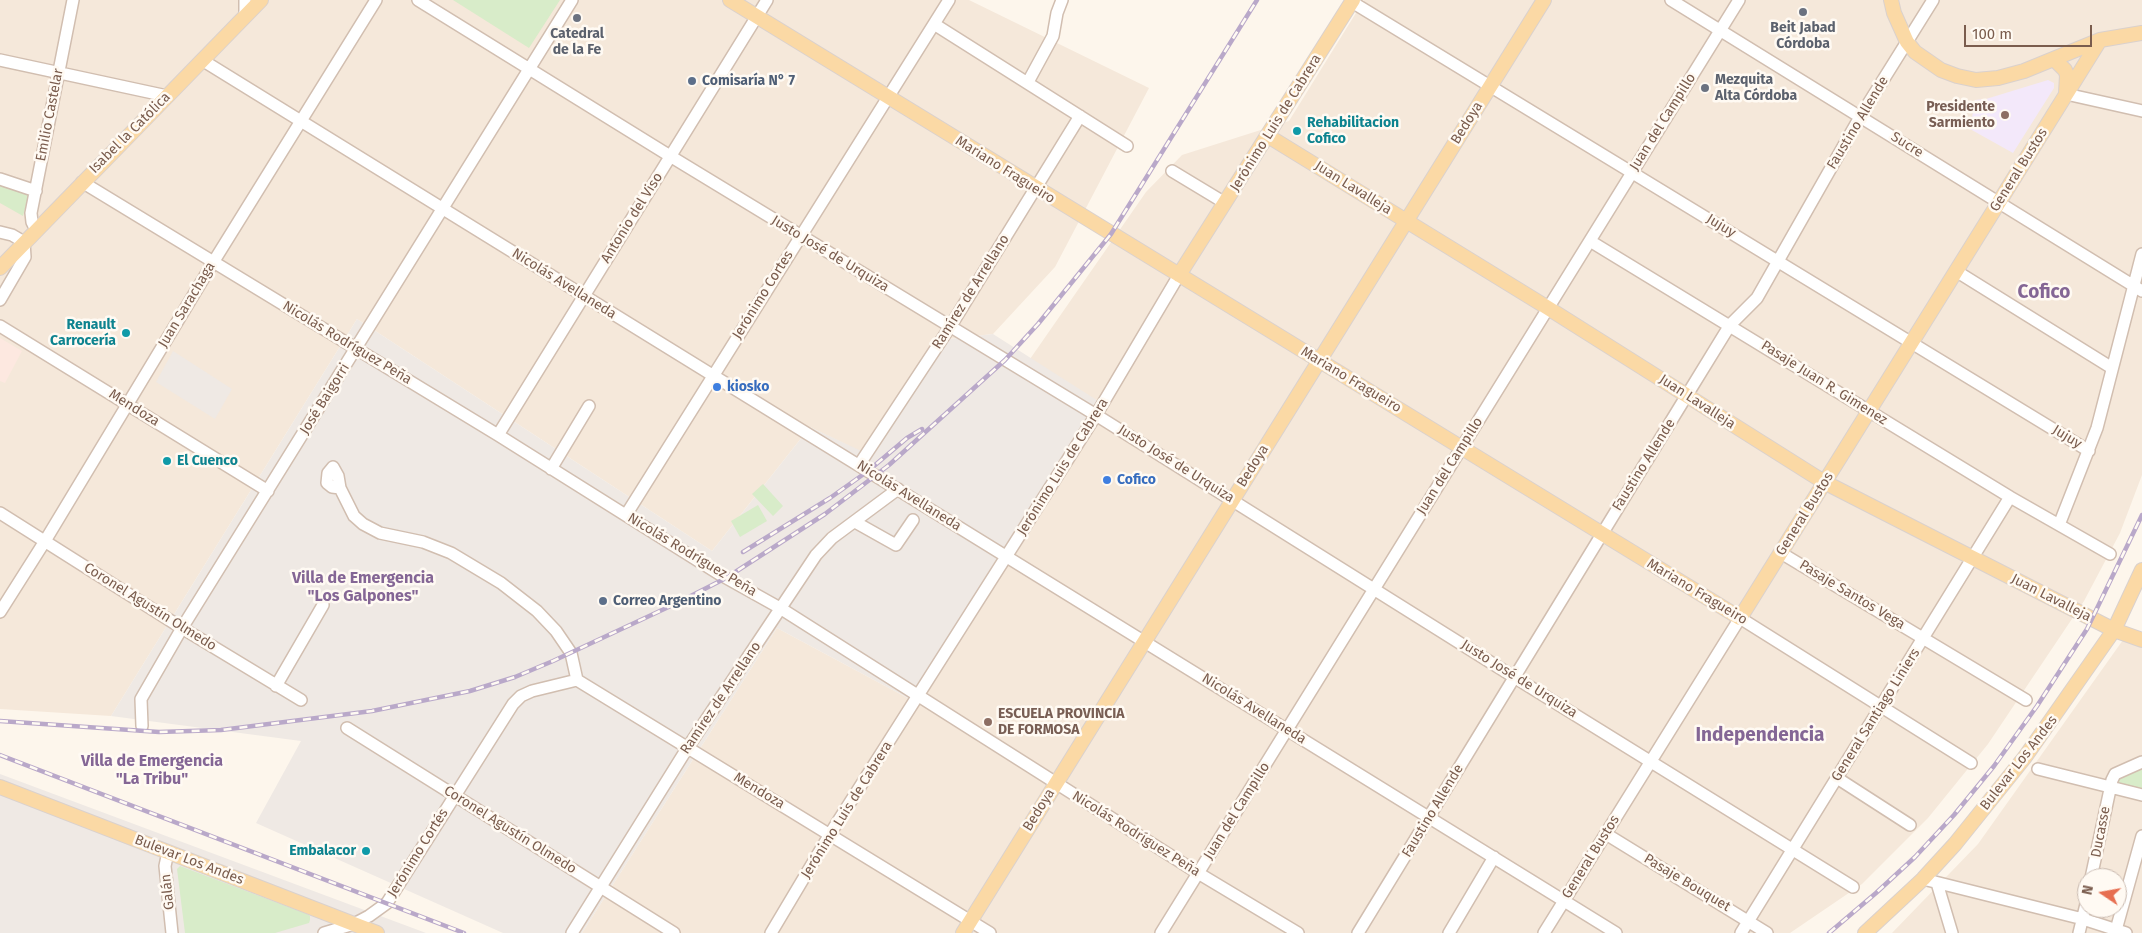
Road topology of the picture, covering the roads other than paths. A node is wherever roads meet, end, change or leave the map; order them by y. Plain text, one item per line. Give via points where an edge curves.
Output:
1 (73, 0) edge
2 (245, 0) edge
3 (261, 0) edge
4 (376, 0) edge
5 (418, 0) edge
6 (572, 0) edge
7 (730, 0) edge
8 (767, 0) edge
9 (949, 0) edge
10 (1544, 0) edge
11 (1672, 0) edge
12 (1739, 0) edge
13 (1891, 0) edge
14 (1933, 0) edge
15 (1353, 1) edge
16 (1061, 2) edge
17 (245, 16) junction
18 (756, 17) junction
19 (934, 24) junction
20 (1721, 30) junction
21 (2142, 33) edge
22 (2100, 40) junction
23 (1907, 42) junction
24 (2054, 59) junction
25 (0, 60) edge
26 (202, 60) junction
27 (529, 69) junction
28 (58, 72) junction
29 (1028, 82) junction
30 (1490, 86) junction
31 (2066, 94) junction
32 (167, 96) junction
33 (887, 97) junction
34 (2142, 111) edge
35 (1080, 116) junction
36 (1860, 117) junction
37 (301, 121) junction
38 (1268, 136) junction
39 (1127, 146) dead end
40 (670, 156) junction
41 (1172, 171) dead end
42 (1632, 172) junction
43 (0, 179) edge
44 (82, 182) junction
45 (1035, 188) junction
46 (36, 191) junction
47 (1999, 202) junction
48 (1225, 203) junction
49 (442, 208) junction
50 (1406, 221) junction
51 (36, 230) junction
52 (0, 232) edge
53 (800, 236) junction
54 (1590, 241) junction
55 (24, 242) junction
56 (2142, 254) edge
57 (1779, 260) junction
58 (214, 261) junction
59 (0, 268) edge
60 (1956, 271) junction
61 (1180, 276) junction
62 (2138, 288) edge
63 (584, 296) junction
64 (0, 300) edge
65 (1548, 308) junction
66 (1730, 325) junction
67 (0, 326) edge
68 (950, 327) junction
69 (1912, 342) junction
70 (356, 349) junction
71 (1319, 361) junction
72 (2112, 368) junction
73 (713, 375) junction
74 (1687, 394) junction
75 (127, 404) junction
76 (590, 406) dead end
77 (1869, 411) junction
78 (1096, 415) junction
79 (498, 435) junction
80 (1462, 447) junction
81 (2089, 450) junction
82 (859, 465) junction
83 (551, 469) junction
84 (1824, 482) junction
85 (340, 488) dead end
86 (898, 489) junction
87 (268, 491) junction
88 (2010, 497) junction
89 (1233, 500) junction
90 (0, 513) edge
91 (626, 515) junction
92 (913, 520) dead end
93 (855, 522) junction
94 (2059, 525) junction
95 (1601, 534) junction
96 (45, 541) junction
97 (1781, 553) junction
98 (2110, 554) dead end
99 (1006, 556) junction
100 (1974, 559) junction
101 (2142, 570) edge
102 (1374, 588) junction
103 (323, 605) dead end
104 (780, 608) junction
105 (0, 612) edge
106 (1740, 618) junction
107 (182, 628) junction
108 (2114, 630) junction
109 (1924, 639) junction
110 (2142, 640) edge
111 (1144, 641) junction
112 (1514, 677) junction
113 (577, 680) junction
114 (276, 686) junction
115 (919, 696) junction
116 (301, 700) dead end
117 (2026, 700) dead end
118 (1881, 707) junction
119 (142, 726) dead end
120 (347, 728) dead end
121 (1287, 729) junction
122 (688, 747) junction
123 (1651, 761) junction
124 (2142, 762) edge
125 (1971, 764) dead end
126 (2038, 769) dead end
127 (1837, 778) junction
128 (1056, 783) junction
129 (0, 787) edge
130 (2110, 787) junction
131 (2142, 795) edge
132 (454, 796) junction
133 (1429, 818) junction
134 (1910, 825) dead end
135 (830, 834) junction
136 (1606, 834) junction
137 (2142, 836) edge
138 (1793, 849) junction
139 (168, 852) junction
140 (1494, 858) junction
141 (2093, 868) edge
142 (1198, 873) junction
143 (1923, 879) junction
144 (1937, 883) junction
145 (601, 887) junction
146 (1853, 887) dead end
147 (1564, 901) junction
148 (2083, 919) junction
149 (1748, 920) junction
150 (354, 924) junction
151 (967, 927) edge
152 (2121, 932) edge
153 (172, 933) edge
154 (324, 933) edge
155 (377, 933) edge
156 (572, 933) edge
157 (674, 933) edge
158 (772, 933) edge
159 (990, 933) edge
160 (1161, 933) edge
161 (1298, 933) edge
162 (1358, 933) edge
163 (1449, 933) edge
164 (1544, 933) edge
165 (1616, 933) edge
166 (1740, 933) edge
167 (1767, 933) edge
168 (1865, 933) edge
169 (1952, 933) edge
170 (2079, 933) edge

1 - 28 street, Emilio Castelar
2 - 17 street
3 - 17 main road, Isabel la Católica
4 - 37 street, Juan Sarachaga
5 - 27 street, Justo José de Urquiza
6 - 27 street, José Baigorri
7 - 18 main road, Mariano Fragueiro
8 - 18 street, Antonio del Viso
9 - 19 street, Jerónimo Cortes
10 - 30 main road, Bedoya
11 - 20 street, Sucre
12 - 20 street, Juan del Campillo
13 - 23 main road
14 - 23 street, Faustino Allende
15 - 30 street, Jujuy
15 - 38 main road, Jerónimo Luis de Cabrera
16 - 29 street via 1052,36
17 - 26 main road, Isabel la Católica
18 - 33 main road, Mariano Fragueiro
18 - 40 street, Antonio del Viso
19 - 29 street
19 - 33 street, Jerónimo Cortes
20 - 36 street, Sucre
20 - 42 street, Juan del Campillo
21 - 22 main road
22 - 24 main road
22 - 31 main road, General Bustos
23 - 24 main road via 1923,59 1941,70 1976,80 1998,78
23 - 36 street, Faustino Allende
24 - 31 main road via 2067,75
25 - 28 street
26 - 32 main road, Isabel la Católica
26 - 37 street, Nicolás Avellaneda
27 - 40 street, Justo José de Urquiza
27 - 49 street, José Baigorri
28 - 32 street
28 - 46 street, Emilio Castelar
29 - 35 street
30 - 42 street, Jujuy
30 - 50 main road, Bedoya
31 - 34 street
31 - 47 main road, General Bustos
32 - 44 main road, Isabel la Católica
33 - 45 main road, Mariano Fragueiro
33 - 53 street, Jerónimo Cortes
35 - 39 street
35 - 45 street, Ramírez de Arrellano
36 - 47 street, Sucre
36 - 57 street, Faustino Allende
37 - 49 street, Nicolás Avellaneda
37 - 58 street, Juan Sarachaga
38 - 48 main road, Jerónimo Luis de Cabrera
38 - 50 main road, Juan Lavalleja
40 - 53 street, Justo José de Urquiza
40 - 63 street, Antonio del Viso
41 - 48 street
42 - 54 street, Juan del Campillo
42 - 57 street, Jujuy
43 - 46 street
44 - 51 main road, Isabel la Católica
44 - 58 street, Nicolás Rodríguez Peña
45 - 61 main road, Mariano Fragueiro
45 - 68 street, Ramírez de Arrellano
46 - 51 street, Emilio Castelar via 31,213
47 - 60 main road, General Bustos
47 - 62 street, Sucre
48 - 61 main road, Jerónimo Luis de Cabrera
49 - 63 street, Nicolás Avellaneda
49 - 70 street, José Baigorri
50 - 65 main road, Juan Lavalleja
50 - 71 main road, Bedoya
51 - 55 main road, Isabel la Católica
52 - 55 street
53 - 68 street, Justo José de Urquiza
53 - 73 street, Jerónimo Cortes
54 - 65 street, Juan del Campillo
54 - 66 street, Pasaje Juan R. Gimenez
55 - 59 main road, Isabel la Católica
55 - 64 street via 25,257
56 - 62 street
57 - 66 street, Faustino Allende via 1757,298
57 - 69 street, Jujuy
58 - 70 street, Nicolás Rodríguez Peña
58 - 75 street, Juan Sarachaga
60 - 69 main road, General Bustos
60 - 72 street
61 - 71 main road, Mariano Fragueiro
61 - 78 street, Jerónimo Luis de Cabrera
62 - 72 street
63 - 73 street, Nicolás Avellaneda
63 - 79 street, Antonio del Viso
65 - 74 main road, Juan Lavalleja
65 - 80 street, Juan del Campillo
66 - 74 street, Faustino Allende
66 - 77 street, Pasaje Juan R. Gimenez
67 - 75 street, Mendoza
68 - 78 street, Justo José de Urquiza
68 - 82 street, Ramírez de Arrellano
69 - 77 main road, General Bustos
69 - 81 street, Jujuy
70 - 79 street, Nicolás Rodríguez Peña
70 - 87 street, José Baigorri
71 - 80 main road, Mariano Fragueiro
71 - 89 main road, Bedoya
72 - 81 street
73 - 82 street, Nicolás Avellaneda
73 - 91 street, Jerónimo Cortes
74 - 84 main road, Juan Lavalleja
74 - 95 street, Faustino Allende
75 - 87 street, Mendoza
75 - 96 street, Juan Sarachaga
76 - 83 street
77 - 84 main road, General Bustos
77 - 88 street, Pasaje Juan R. Gimenez
78 - 89 street, Justo José de Urquiza
78 - 99 street, Jerónimo Luis de Cabrera
79 - 83 street, Nicolás Rodríguez Peña
80 - 95 main road, Mariano Fragueiro
80 - 102 street, Juan del Campillo
81 - 94 street
82 - 86 street, Nicolás Avellaneda
83 - 91 street, Nicolás Rodríguez Peña
84 - 97 main road, General Bustos
84 - 100 main road, Juan Lavalleja
85 - 113 street via 354,516 363,524 380,533 423,542 451,553 501,583 537,611 571,653
86 - 93 street, Ramírez de Arrellano
86 - 99 street, Nicolás Avellaneda
87 - 107 street, José Baigorri
88 - 94 street, Pasaje Juan R. Gimenez
88 - 100 street, General Santiago Liniers
89 - 102 street, Justo José de Urquiza
89 - 111 main road, Bedoya
90 - 96 street, Coronel Agustín Olmedo
91 - 104 street, Nicolás Rodríguez Peña
92 - 93 street via 896,545
93 - 104 street, Ramírez de Arrellano via 825,544
94 - 98 street, Pasaje Juan R. Gimenez
95 - 106 main road, Mariano Fragueiro
95 - 112 street, Faustino Allende
96 - 105 street, Juan Sarachaga
96 - 107 street, Coronel Agustín Olmedo
97 - 106 main road, General Bustos
97 - 109 street, Pasaje Santos Vega
99 - 111 street, Nicolás Avellaneda
99 - 115 street, Jerónimo Luis de Cabrera
100 - 108 main road, Juan Lavalleja
100 - 109 street, General Santiago Liniers
101 - 108 main road, Bulevar Los Andes
102 - 112 street, Justo José de Urquiza
102 - 121 street, Juan del Campillo
103 - 114 street
104 - 115 street, Nicolás Rodríguez Peña
104 - 122 street, Ramírez de Arrellano
106 - 118 street, Mariano Fragueiro
106 - 123 street, General Bustos
107 - 114 street, Coronel Agustín Olmedo
107 - 119 street, José Baigorri via 141,699
108 - 110 main road, Juan Lavalleja
108 - 143 main road, Bulevar Los Andes via 2025,757
109 - 117 street, Pasaje Santos Vega
109 - 118 street, General Santiago Liniers
111 - 121 street, Nicolás Avellaneda
111 - 128 main road, Bedoya
112 - 123 street, Justo José de Urquiza
112 - 133 street, Faustino Allende
113 - 122 street, Mendoza
113 - 132 street, Jerónimo Cortés via 521,696
114 - 116 street, Coronel Agustín Olmedo
115 - 128 street, Nicolás Rodríguez Peña
115 - 135 street, Jerónimo Luis de Cabrera
118 - 125 street, Mariano Fragueiro
118 - 127 street, General Santiago Liniers
120 - 132 street, Coronel Agustín Olmedo
121 - 133 street, Nicolás Avellaneda
121 - 142 street, Juan del Campillo
122 - 135 street, Mendoza
122 - 145 street, Ramírez de Arrellano
123 - 136 street, General Bustos
123 - 138 street, Justo José de Urquiza
124 - 130 street via 2115,774
126 - 130 street
127 - 134 street
127 - 138 street, General Santiago Liniers
128 - 142 street, Nicolás Rodríguez Peña
128 - 151 main road, Bedoya
129 - 139 main road, Bulevar Los Andes
130 - 131 street
130 - 141 street, Ducasse
132 - 145 street, Coronel Agustín Olmedo
132 - 150 street, Jerónimo Cortés via 387,903
133 - 140 street, Nicolás Avellaneda
133 - 162 street, Faustino Allende
135 - 151 street, Mendoza
135 - 158 street, Jerónimo Luis de Cabrera
136 - 147 street, General Bustos
136 - 149 street, Pasaje Bouquet
137 - 152 street
138 - 146 street, Justo José de Urquiza
138 - 149 street, General Santiago Liniers
139 - 150 main road, Bulevar Los Andes
139 - 153 street, Galán via 165,866
140 - 147 street, Nicolás Avellaneda
140 - 163 street
142 - 160 street, Juan del Campillo
142 - 161 street, Nicolás Rodríguez Peña
143 - 144 street
143 - 168 main road, Bulevar Los Andes
144 - 148 street
144 - 169 street
145 - 156 street, Ramírez de Arrellano
145 - 157 street, Coronel Agustín Olmedo
147 - 164 street, General Bustos
147 - 165 street, Nicolás Avellaneda
148 - 152 street
148 - 170 street
149 - 166 street, General Santiago Liniers
149 - 167 street, Pasaje Bouquet
150 - 154 street, Jerónimo Cortés
150 - 155 main road, Bulevar Los Andes
151 - 159 street, Mendoza

